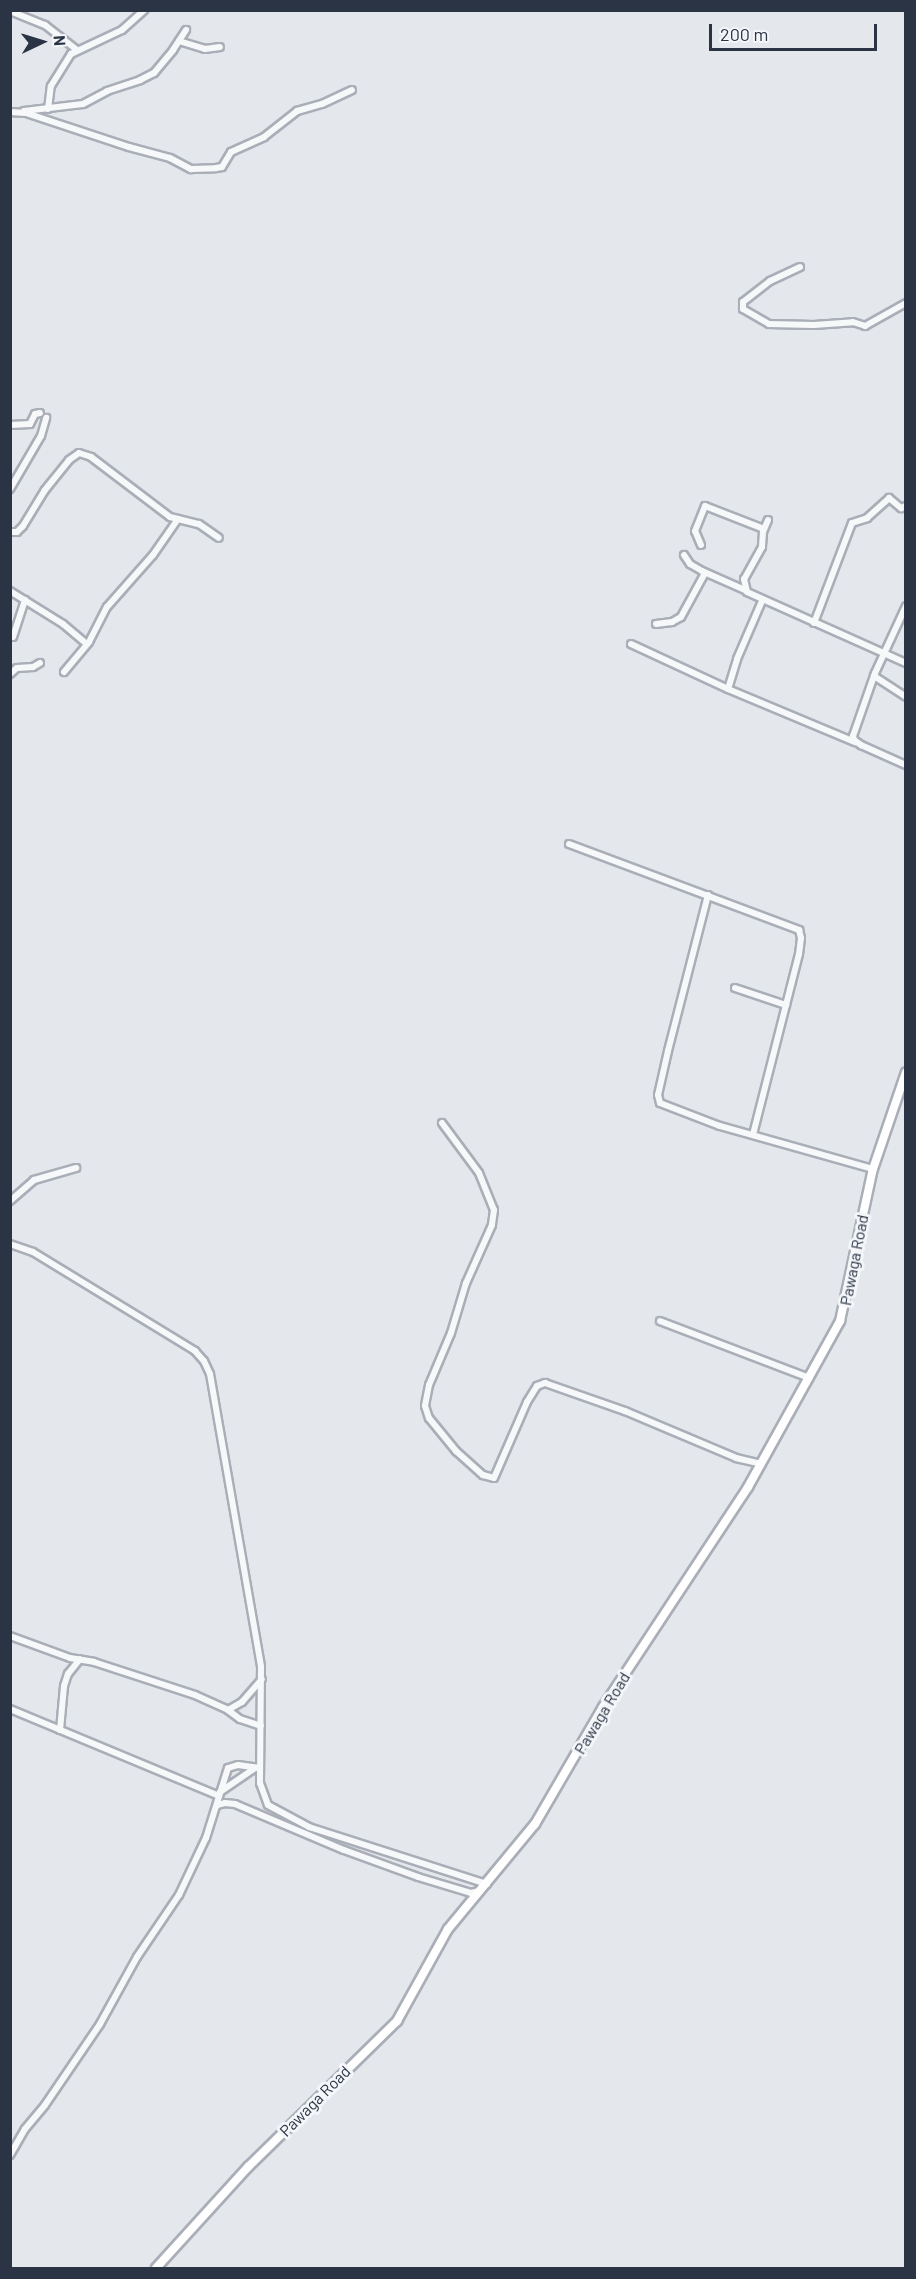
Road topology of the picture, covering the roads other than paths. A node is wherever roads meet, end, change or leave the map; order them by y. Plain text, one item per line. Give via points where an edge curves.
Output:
1 (144, 10) edge
2 (10, 11) edge
3 (186, 30) dead end
4 (179, 41) junction
5 (220, 47) dead end
6 (76, 49) junction
7 (352, 90) dead end
8 (48, 110) junction
9 (20, 111) junction
10 (10, 112) edge
11 (800, 267) dead end
12 (906, 303) edge
13 (10, 424) edge
14 (10, 489) edge
15 (906, 506) edge
16 (178, 519) junction
17 (768, 520) dead end
18 (764, 529) junction
19 (10, 532) edge
20 (219, 538) dead end
21 (701, 545) dead end
22 (684, 555) dead end
23 (705, 573) junction
24 (745, 590) junction
25 (10, 591) edge
26 (25, 600) junction
27 (762, 601) junction
28 (906, 606) edge
29 (814, 623) junction
30 (656, 624) dead end
31 (13, 637) dead end
32 (87, 644) junction
33 (632, 644) dead end
34 (885, 652) junction
35 (40, 663) dead end
36 (906, 663) edge
37 (64, 672) dead end
38 (10, 674) edge
39 (874, 676) junction
40 (728, 690) junction
41 (906, 697) edge
42 (855, 742) junction
43 (906, 765) edge
44 (569, 844) dead end
45 (708, 895) junction
46 (735, 988) dead end
47 (786, 1005) junction
48 (906, 1072) edge
49 (442, 1123) dead end
50 (753, 1134) junction
51 (76, 1168) dead end
52 (873, 1169) junction
53 (10, 1201) edge
54 (10, 1244) edge
55 (660, 1321) dead end
56 (809, 1378) junction
57 (761, 1464) junction
58 (10, 1636) edge
59 (80, 1659) junction
60 (262, 1678) junction
61 (10, 1709) edge
62 (228, 1710) junction
63 (261, 1726) junction
64 (60, 1730) junction
65 (257, 1768) junction
66 (220, 1794) junction
67 (217, 1805) junction
68 (484, 1888) junction
69 (10, 2155) edge
70 (156, 2268) edge

1 - 6 street via 122,30
2 - 6 street via 45,25
3 - 4 street
4 - 5 street via 205,49
4 - 8 street via 153,73 140,80 89,102
6 - 8 street via 56,76
7 - 9 street via 297,111 264,136 231,152 222,166 216,168 190,168 170,158
8 - 9 street
9 - 10 street
11 - 12 street via 770,281 743,302 742,309 769,324 853,322 864,326
13 - 14 street via 30,424 35,414 43,416 41,436
15 - 29 street via 901,508 889,498 867,518 852,523
16 - 19 street via 79,453 45,490 23,526
16 - 20 street via 199,524
16 - 32 street via 153,555 107,607
17 - 18 street
18 - 21 street via 705,506 694,531
18 - 24 street via 762,547 744,579
22 - 23 street
23 - 24 street
23 - 30 street via 681,617
24 - 27 street
25 - 26 street
26 - 31 street
26 - 32 street
27 - 29 street
27 - 40 street
28 - 34 street
29 - 34 street
32 - 37 street
33 - 40 street
34 - 36 street
34 - 39 street
35 - 38 street via 17,668
39 - 41 street
39 - 42 street via 854,729
40 - 42 street
42 - 43 street
44 - 45 street
45 - 47 street via 799,930 799,954
45 - 50 street via 659,1100 665,1107
46 - 47 street
47 - 50 street
48 - 52 main road, Pawaga Road
49 - 57 street via 484,1182 494,1216 466,1283 425,1406 429,1418 456,1451 483,1475 494,1478 527,1402 537,1386 545,1383 625,1411 736,1458
50 - 52 street
51 - 53 street via 34,1180
52 - 56 main road, Pawaga Road via 845,1308
54 - 60 street via 33,1252 204,1360 215,1390
55 - 56 street
56 - 57 main road, Pawaga Road
57 - 68 main road, Pawaga Road via 603,1707 535,1824
58 - 59 street
59 - 62 street via 195,1695
59 - 64 street via 64,1686
60 - 62 street via 243,1702
60 - 63 street
61 - 64 street
62 - 63 street
63 - 65 street
64 - 66 street
65 - 66 street
65 - 66 street via 228,1768
65 - 68 street via 263,1799 279,1813
66 - 67 street
67 - 68 street via 234,1804 418,1877 471,1893
67 - 69 street via 188,1878 168,1915 137,1958 100,2024
68 - 70 main road, Pawaga Road via 448,1929 397,2021 248,2167

